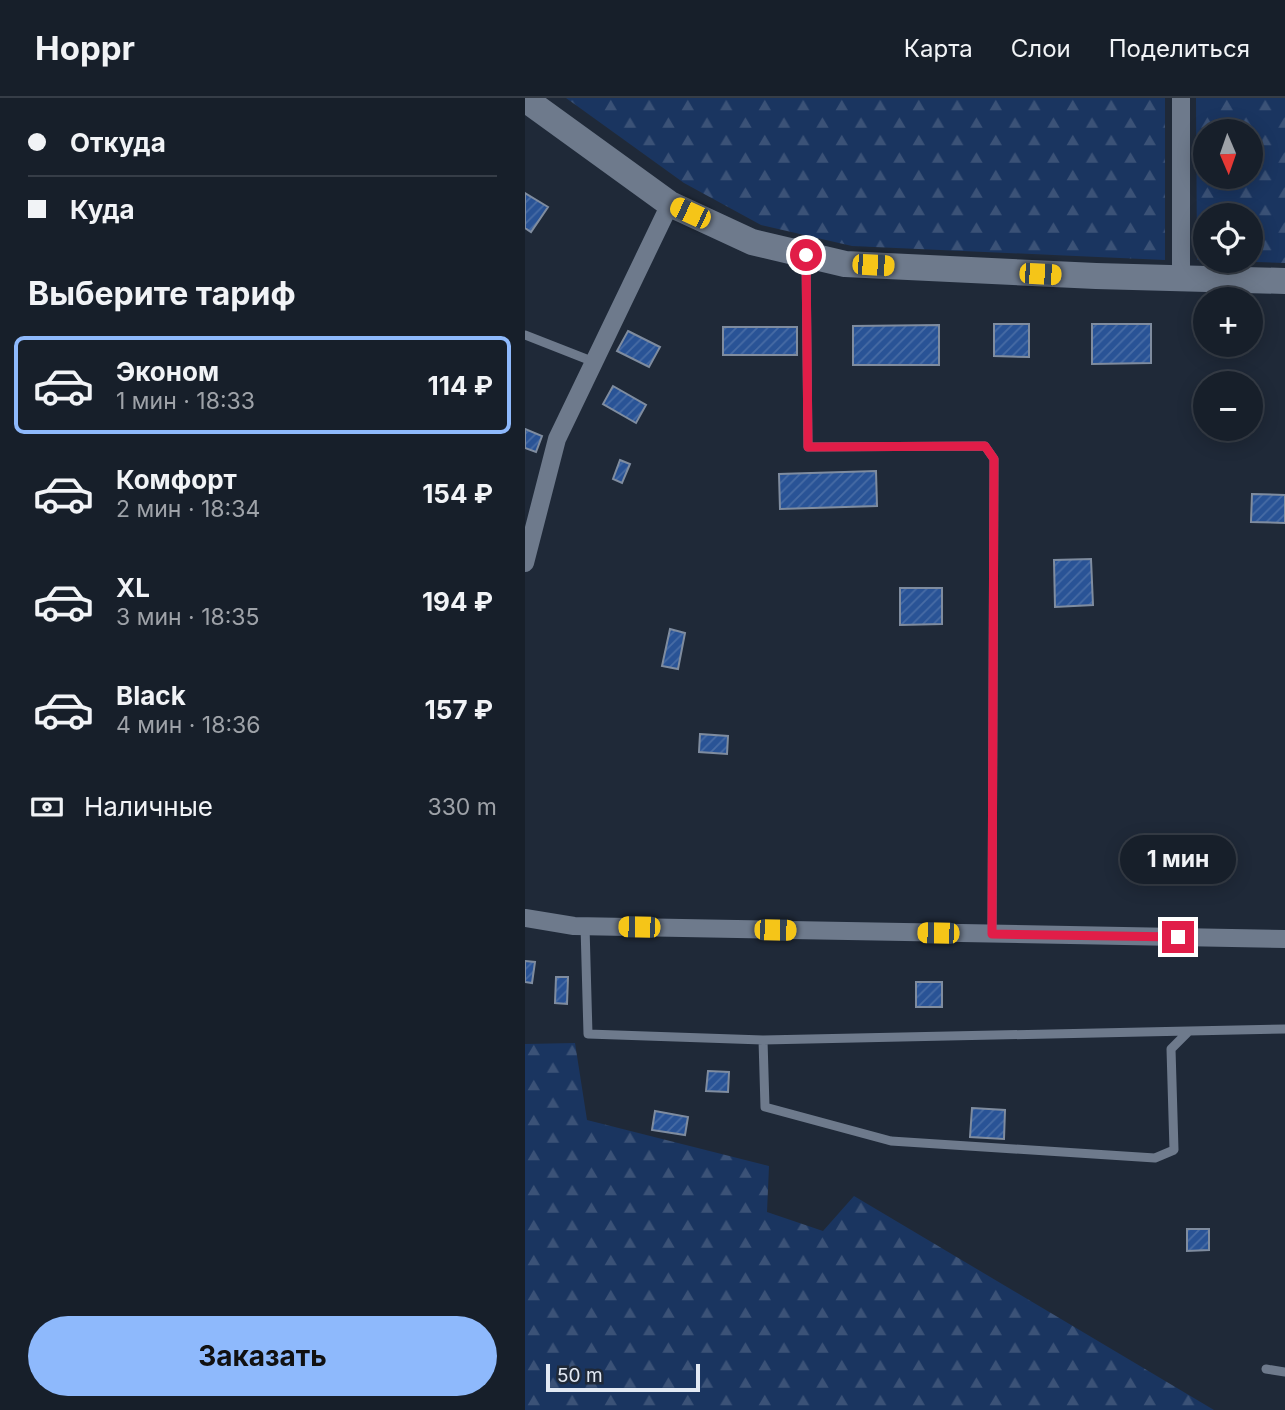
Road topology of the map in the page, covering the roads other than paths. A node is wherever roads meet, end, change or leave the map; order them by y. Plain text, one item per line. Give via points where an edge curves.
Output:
1 (1181, 98) edge
2 (525, 99) edge
3 (670, 204) junction
4 (806, 255) junction
5 (1181, 278) junction
6 (1285, 281) edge
7 (525, 335) edge
8 (594, 362) junction
9 (525, 563) edge
10 (525, 918) edge
11 (585, 926) junction
12 (992, 934) junction
13 (1285, 939) edge
14 (1285, 1029) edge
15 (1189, 1031) junction
16 (763, 1040) junction
17 (1266, 1369) dead end
18 (1285, 1372) edge

1 - 5 street
2 - 3 street
3 - 4 street via 752,242
3 - 8 street
4 - 5 street via 845,264
4 - 12 lane via 808,447 985,446 994,459
5 - 6 street
7 - 8 lane
8 - 9 street via 557,439
10 - 11 street
11 - 12 street
11 - 16 lane via 588,1034
12 - 13 street
14 - 15 lane
15 - 16 lane
15 - 16 lane via 1171,1049 1174,1150 1155,1158 891,1141 765,1107
17 - 18 lane

